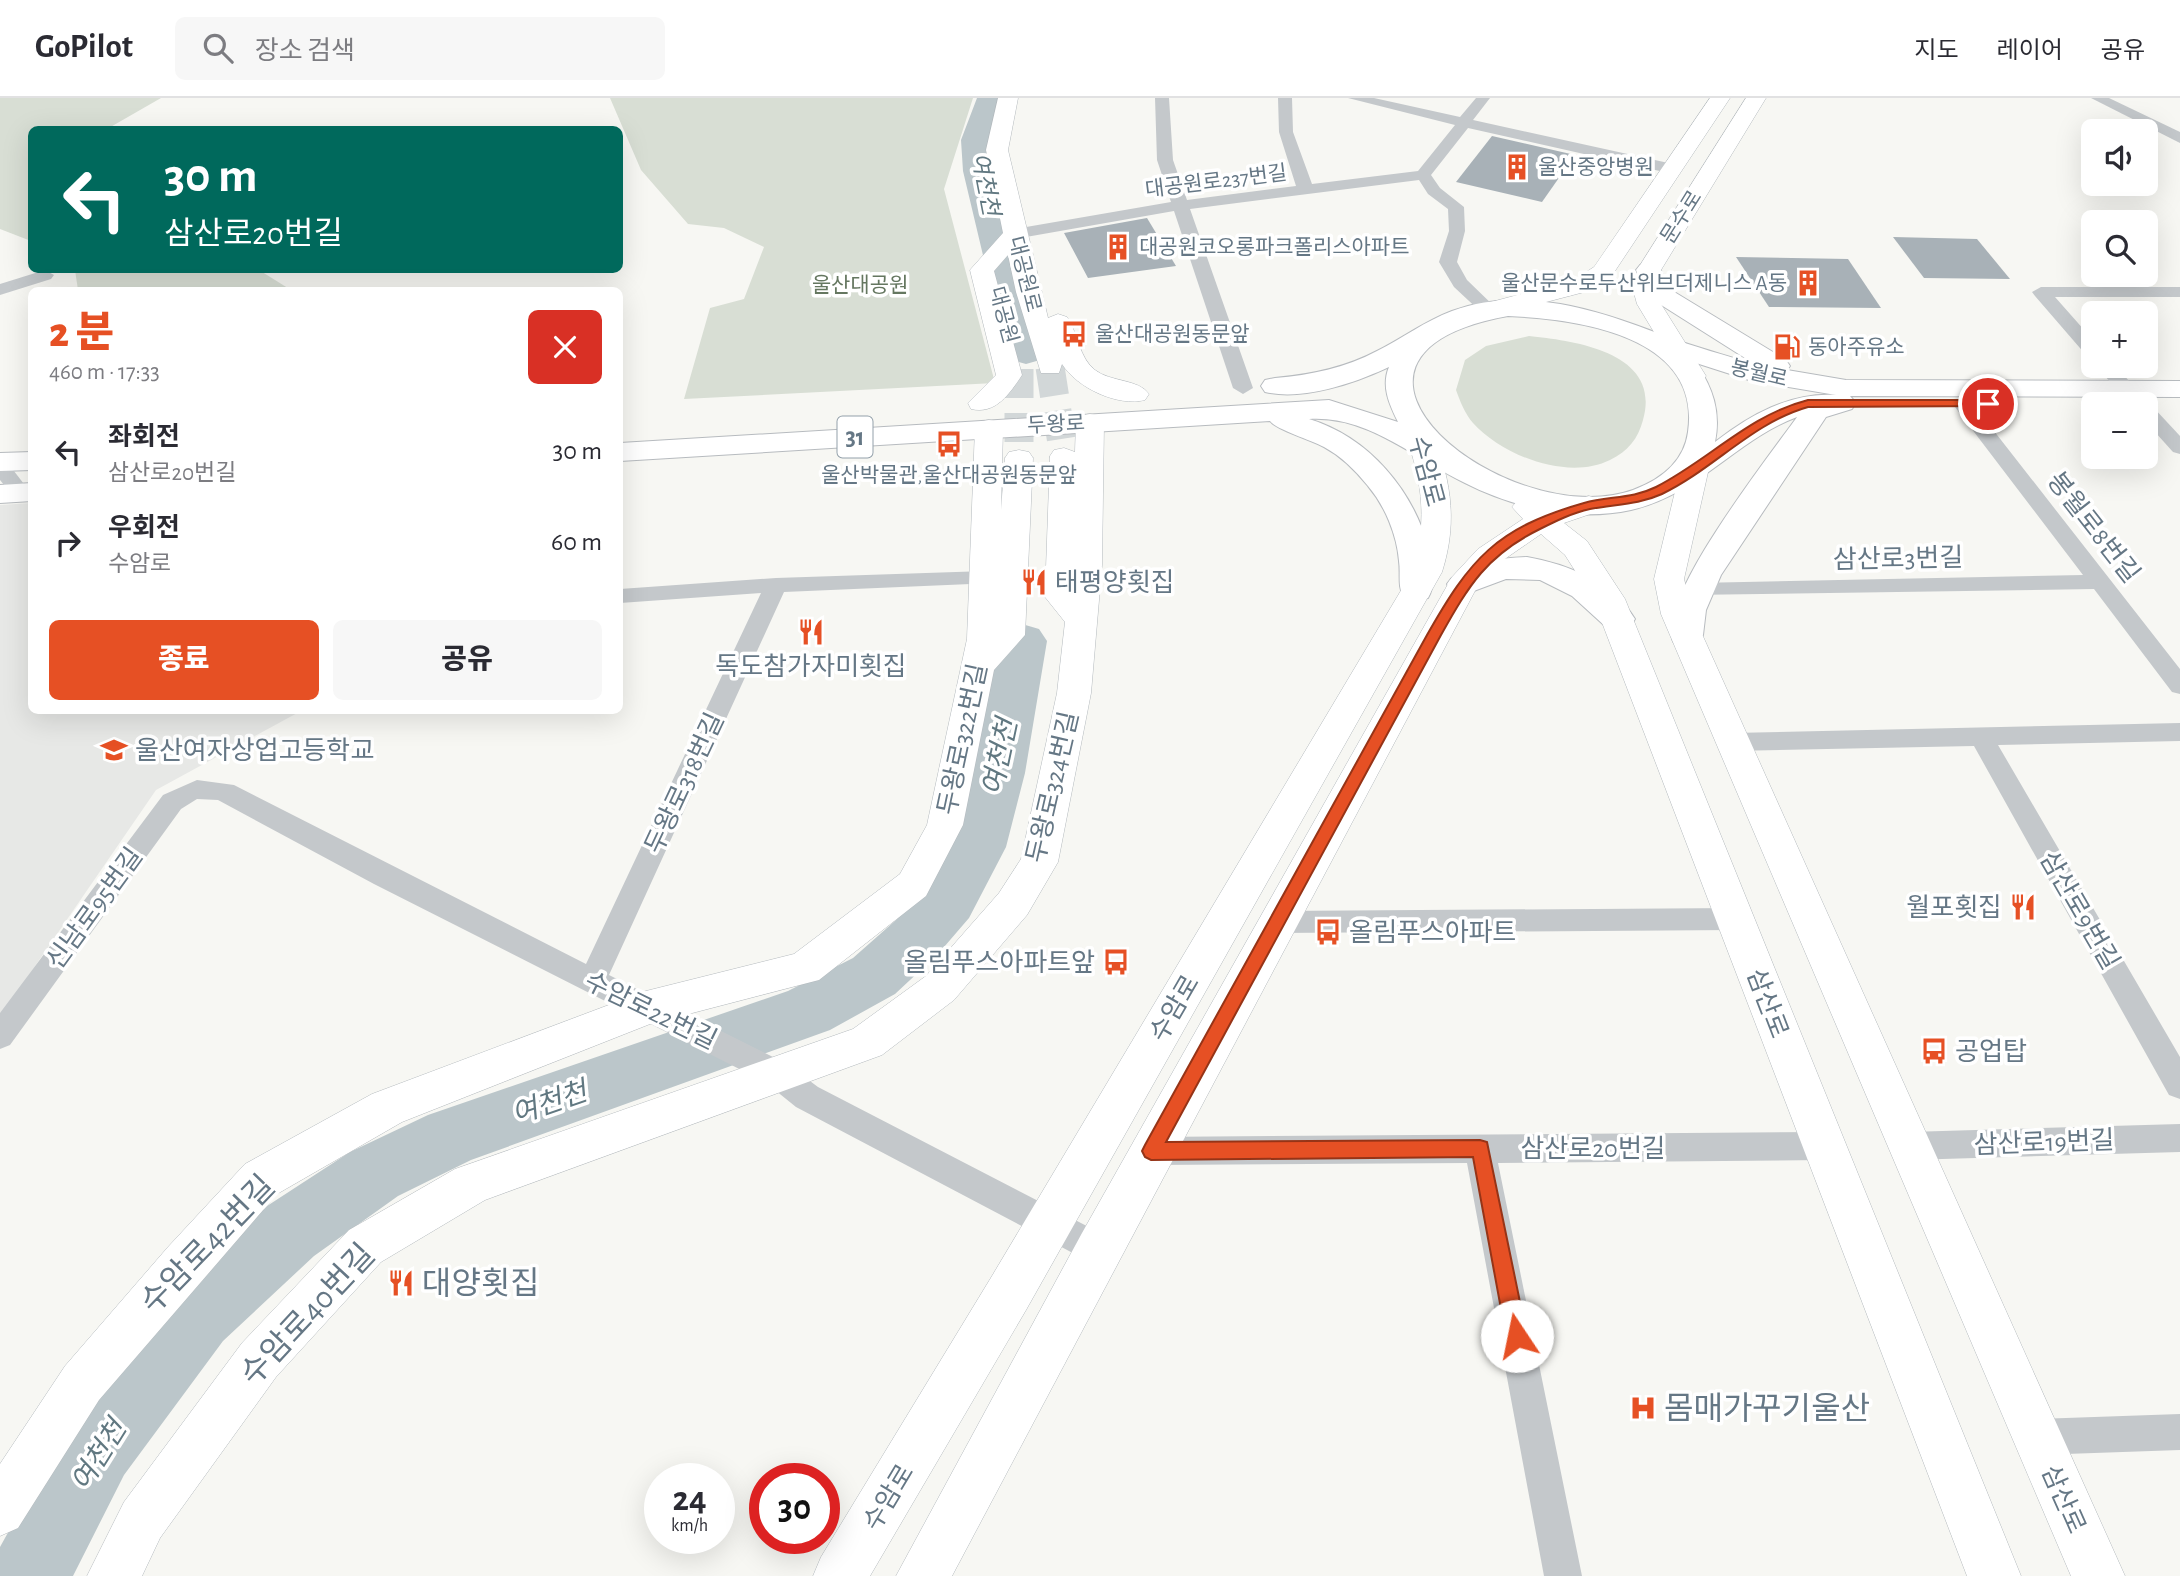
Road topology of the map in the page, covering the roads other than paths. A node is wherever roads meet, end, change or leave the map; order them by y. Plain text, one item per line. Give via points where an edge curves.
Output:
1 (1008, 98) edge
2 (1162, 98) edge
3 (1285, 98) edge
4 (1355, 98) edge
5 (1483, 98) edge
6 (1720, 98) edge
7 (1756, 98) edge
8 (2098, 98) edge
9 (1464, 122) junction
10 (2177, 135) edge
11 (1673, 169) junction
12 (1423, 175) junction
13 (1306, 191) junction
14 (1182, 205) junction
15 (1015, 234) junction
16 (1649, 270) junction
17 (45, 275) dead end
18 (0, 290) edge
19 (2180, 292) edge
20 (1489, 310) junction
21 (2081, 337) edge
22 (1420, 338) junction
23 (1663, 343) junction
24 (1063, 368) junction
25 (2117, 378) edge
26 (1016, 381) junction
27 (2180, 389) edge
28 (2130, 392) edge
29 (1150, 393) joint
30 (1824, 394) junction
31 (1917, 396) junction
32 (2158, 396) edge
33 (1072, 397) dead end
34 (1232, 397) junction
35 (2081, 400) edge
36 (1962, 404) junction
37 (2158, 404) edge
38 (2081, 405) edge
39 (2180, 406) edge
40 (915, 407) dead end
41 (975, 412) junction
42 (1090, 422) junction
43 (2158, 423) edge
44 (623, 427) edge
45 (1420, 436) junction
46 (2180, 448) edge
47 (623, 452) edge
48 (1063, 456) tunnel mouth
49 (1019, 458) tunnel mouth
50 (1697, 460) junction
51 (28, 461) edge
52 (0, 464) edge
53 (1477, 478) junction
54 (17, 493) edge
55 (1589, 505) junction
56 (1546, 520) junction
57 (986, 578) junction
58 (2101, 582) junction
59 (1463, 584) junction
60 (776, 585) junction
61 (1416, 590) junction
62 (1696, 590) junction
63 (623, 596) edge
64 (1071, 609) junction
65 (1618, 619) junction
66 (1686, 635) junction
67 (978, 666) junction
68 (2180, 686) edge
69 (2180, 732) edge
70 (1980, 735) junction
71 (1732, 742) junction
72 (197, 789) joint
73 (1735, 919) junction
74 (1277, 922) junction
75 (592, 981) junction
76 (646, 1008) junction
77 (0, 1037) edge
78 (776, 1073) junction
79 (2180, 1085) edge
80 (2180, 1138) edge
81 (1824, 1146) junction
82 (1909, 1146) junction
83 (1480, 1149) junction
84 (1151, 1151) junction
85 (1049, 1224) junction
86 (1098, 1249) junction
87 (2180, 1432) edge
88 (2037, 1437) junction
89 (0, 1510) edge
90 (114, 1576) edge
91 (841, 1576) edge
92 (923, 1576) edge
93 (1563, 1576) edge
94 (1994, 1576) edge
95 (2098, 1576) edge

1 - 15 main road, 대공원로 via 997,150
2 - 14 street via 1165,160
3 - 13 street via 1282,107
4 - 9 street
5 - 9 street
6 - 11 main road, 문수로
7 - 16 main road, 문수로
8 - 10 street
9 - 11 street
9 - 12 street
11 - 20 main road, 문수로 via 1613,259 1594,279
12 - 13 street, 대공원로237번길
12 - 20 street via 1434,191 1456,207 1457,231 1448,261 1460,283
13 - 14 street, 대공원로237번길
14 - 15 street, 대공원로237번길
14 - 34 street
15 - 24 main road via 1034,255
15 - 26 main road via 982,270
16 - 23 main road, 문수로 via 1646,293
16 - 30 main road via 1667,298
17 - 18 street
19 - 21 street via 2041,292
20 - 22 main road, 봉월로 via 1455,319
20 - 23 main road, 봉월로 via 1577,315
22 - 34 main road, 봉월로 via 1337,379
22 - 45 main road via 1400,364 1397,380 1399,396
23 - 30 main road, 봉월로
23 - 50 main road via 1693,376 1703,406
24 - 26 main road
24 - 29 main road via 1097,383
25 - 28 street
26 - 41 main road
27 - 32 main road
29 - 33 main road
30 - 31 main road, 봉월로
30 - 50 main road, 봉월로 via 1772,415
30 - 62 main road
31 - 35 main road
31 - 36 main road, 봉월로
34 - 42 main road, 두왕로
34 - 45 main road, 두왕로 via 1344,411
34 - 61 main road via 1267,416 1331,436 1367,464 1406,526 1417,558
36 - 38 main road, 봉월로
36 - 58 street, 봉월로8번길
37 - 39 main road
40 - 44 main road
41 - 42 main road, 두왕로 / 31
41 - 47 main road, 두왕로 / 31
41 - 57 main road, 두왕로322번길
42 - 64 street, 두왕로324번길 via 1087,565
43 - 46 street
45 - 53 main road, 두왕로
45 - 61 main road, 수암로 via 1435,482 1440,519 1434,554
48 - 64 main road
49 - 67 main road via 1009,635
50 - 55 main road, 봉월로 via 1657,491 1633,501
50 - 66 main road, 삼산로 via 1669,579
51 - 52 main road
52 - 54 street
53 - 55 main road, 두왕로 via 1525,496
53 - 56 main road, 삼산로
55 - 56 main road, 수암로
56 - 59 main road, 수암로 via 1488,555
56 - 65 main road, 삼산로 via 1590,565
57 - 60 street
57 - 67 main road, 두왕로322번길
58 - 62 street, 삼산로3번길
58 - 68 street, 봉월로8번길
59 - 65 main road via 1494,569 1546,570 1581,585
59 - 74 main road, 수암로
60 - 63 street
60 - 75 street, 두왕로318번길
61 - 85 main road, 수암로
62 - 66 main road
64 - 78 main road, 두왕로324번길 via 1074,693 1051,815 1039,863 1013,904 940,988 867,1042
65 - 73 main road, 삼산로
66 - 71 main road, 삼산로
67 - 76 main road, 두왕로322번길 via 945,825 913,885 805,968
69 - 70 street
70 - 71 street
70 - 79 street, 삼산로9번길
71 - 82 main road, 삼산로
72 - 75 street, 수암로22번길 via 225,792
72 - 77 street, 신남로95번길 via 172,802
73 - 74 street
73 - 81 main road, 삼산로
74 - 84 main road, 수암로
75 - 76 street, 수암로22번길
76 - 78 street, 수암로22번길
76 - 89 main road, 수암로42번길 via 387,1108 261,1179 82,1383
78 - 85 street, 수암로22번길 via 807,1097
78 - 90 main road, 수암로40번길 via 471,1184 365,1246 259,1360 142,1520
80 - 82 street, 삼산로19번길
81 - 83 street, 삼산로20번길
81 - 94 main road, 삼산로
82 - 88 main road, 삼산로
83 - 84 street, 삼산로20번길
83 - 93 street
84 - 86 main road, 수암로
85 - 86 street, 수암로22번길
85 - 91 main road, 수암로
86 - 92 main road, 수암로
87 - 88 street
88 - 95 main road, 삼산로

